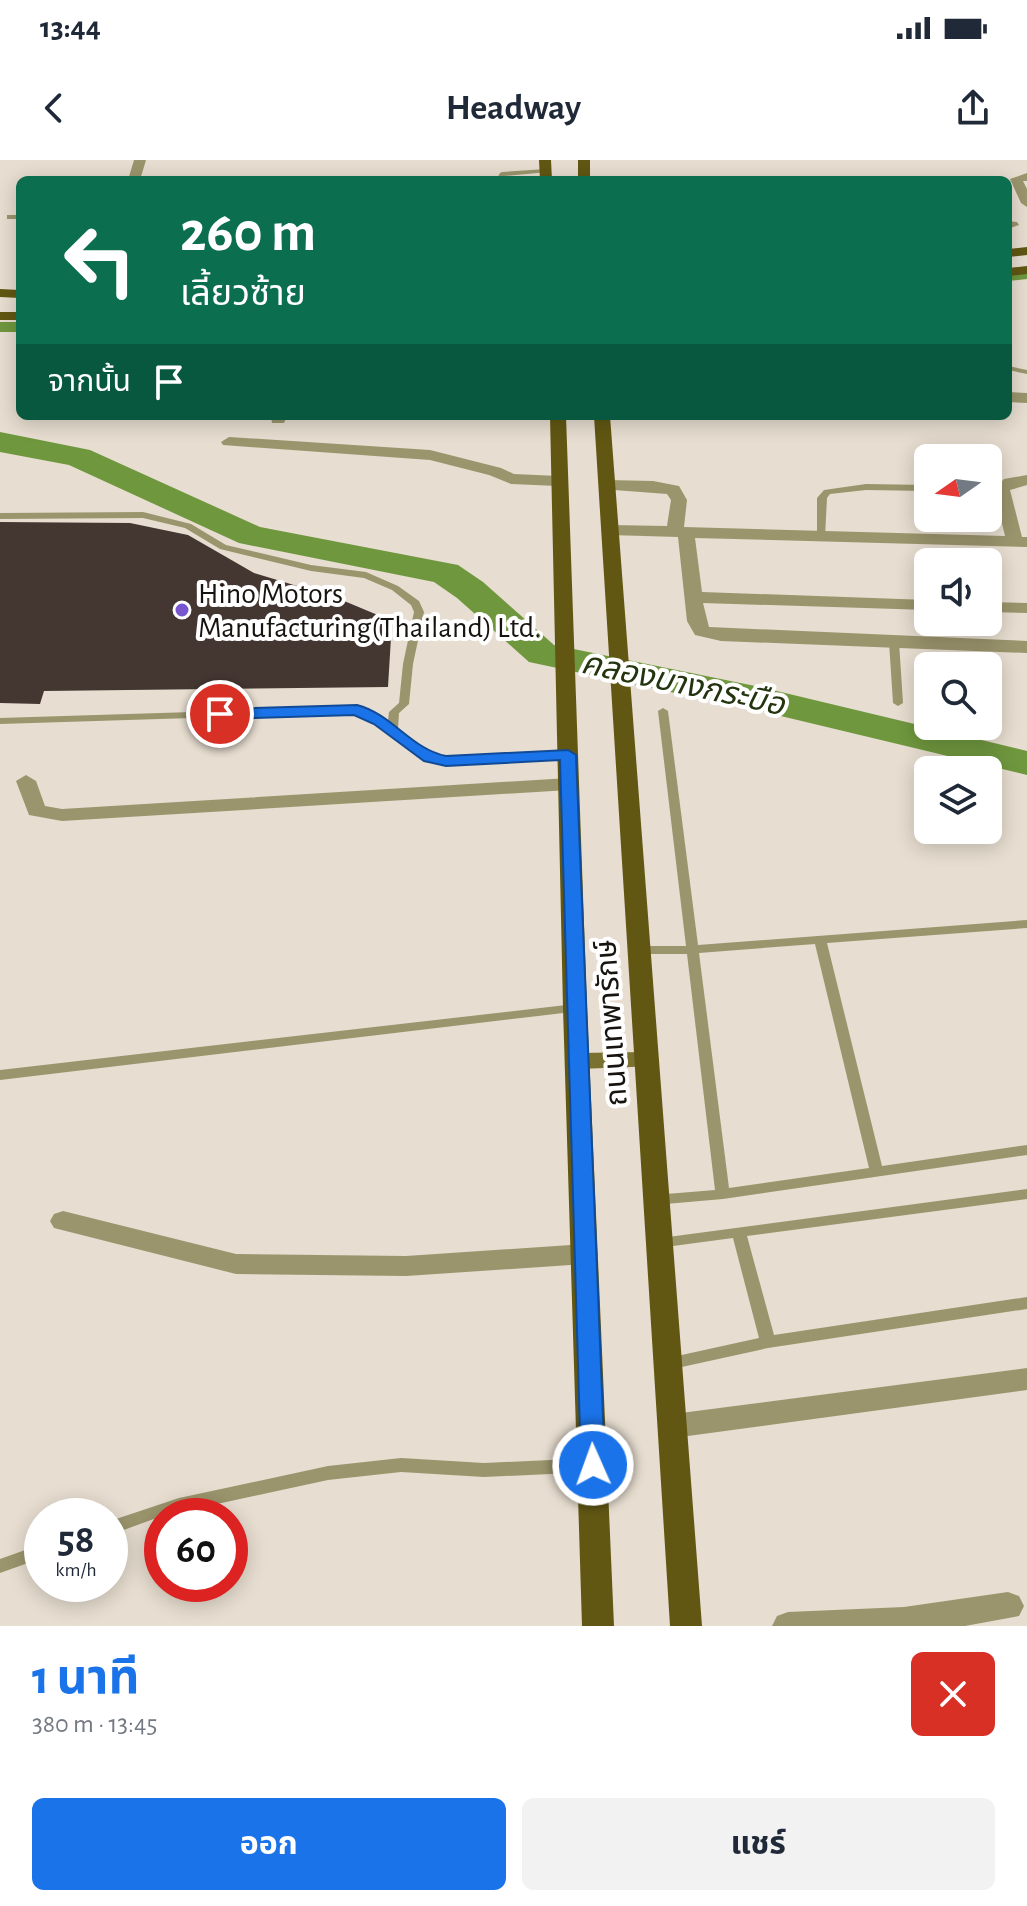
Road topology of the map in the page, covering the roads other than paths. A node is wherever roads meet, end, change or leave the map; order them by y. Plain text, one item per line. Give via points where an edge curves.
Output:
1 (546, 170) edge
2 (501, 176) edge
3 (1027, 177) edge
4 (1027, 203) edge
5 (10, 217) dead end
6 (16, 217) edge
7 (558, 420) edge
8 (602, 420) edge
9 (229, 442) dead end
10 (1027, 480) edge
11 (558, 481) junction
12 (607, 485) junction
13 (1002, 486) edge
14 (914, 488) edge
15 (1002, 504) edge
16 (0, 516) edge
17 (610, 530) junction
18 (680, 533) junction
19 (820, 537) junction
20 (1023, 546) edge
21 (692, 597) junction
22 (914, 605) edge
23 (1002, 607) edge
24 (1027, 608) edge
25 (894, 642) junction
26 (1027, 647) edge
27 (898, 703) dead end
28 (663, 711) dead end
29 (0, 721) edge
30 (392, 731) junction
31 (568, 755) junction
32 (26, 781) dead end
33 (569, 784) junction
34 (1027, 924) edge
35 (820, 939) junction
36 (638, 950) junction
37 (691, 950) junction
38 (575, 1008) junction
39 (647, 1060) junction
40 (579, 1061) junction
41 (0, 1075) edge
42 (1027, 1150) edge
43 (876, 1170) junction
44 (723, 1194) junction
45 (1027, 1194) edge
46 (654, 1200) junction
47 (63, 1221) dead end
48 (739, 1232) junction
49 (658, 1243) junction
50 (585, 1254) junction
51 (1027, 1303) edge
52 (768, 1342) junction
53 (667, 1364) junction
54 (1027, 1379) edge
55 (673, 1426) junction
56 (593, 1465) junction
57 (128, 1522) edge
58 (24, 1557) edge
59 (0, 1566) edge
60 (1008, 1606) dead end
61 (598, 1626) edge
62 (686, 1626) edge
63 (788, 1626) edge

1 - 2 lane
3 - 4 street via 1016,179
5 - 6 lane
7 - 11 main road, ถนนเทพารักษ์
8 - 12 main road, ถนนเทพารักษ์
9 - 11 street via 430,455 511,479
10 - 13 street
11 - 31 main road, ถนนเทพารักษ์
12 - 17 main road, ถนนเทพารักษ์
12 - 18 street via 673,490 679,500
14 - 19 lane via 827,492 822,498
15 - 20 street
16 - 30 lane via 143,515 188,526 223,547 366,575 395,588 419,612 404,704 394,712
17 - 18 street
17 - 36 main road, ถนนเทพารักษ์
18 - 19 street
18 - 21 street
19 - 20 street
21 - 22 street
21 - 25 street via 702,631
23 - 24 street
25 - 26 street
25 - 27 lane
28 - 37 lane
29 - 30 lane via 357,710
30 - 31 lane via 424,756 446,761
31 - 33 main road, ถนนเทพารักษ์
32 - 33 street via 36,811 62,815
33 - 38 main road, ถนนเทพารักษ์
34 - 35 lane
35 - 37 lane
35 - 43 lane
36 - 37 lane
36 - 39 main road, ถนนเทพารักษ์
37 - 44 lane
38 - 40 main road, ถนนเทพารักษ์
38 - 41 lane
39 - 40 main road
39 - 46 main road, ถนนเทพารักษ์
40 - 50 main road, ถนนเทพารักษ์
42 - 43 lane
43 - 44 lane
44 - 46 lane
45 - 48 lane
46 - 49 main road, ถนนเทพารักษ์
47 - 50 street via 236,1264 406,1266
48 - 49 lane
48 - 52 lane
49 - 53 main road, ถนนเทพารักษ์
50 - 56 main road, ถนนเทพารักษ์
51 - 52 lane
52 - 53 lane
53 - 55 main road, ถนนเทพารักษ์
54 - 55 street
55 - 62 main road, ถนนเทพารักษ์
56 - 57 lane via 484,1470 401,1465 328,1473 179,1505
56 - 61 main road, ถนนเทพารักษ์
58 - 59 lane
60 - 63 street via 904,1621

